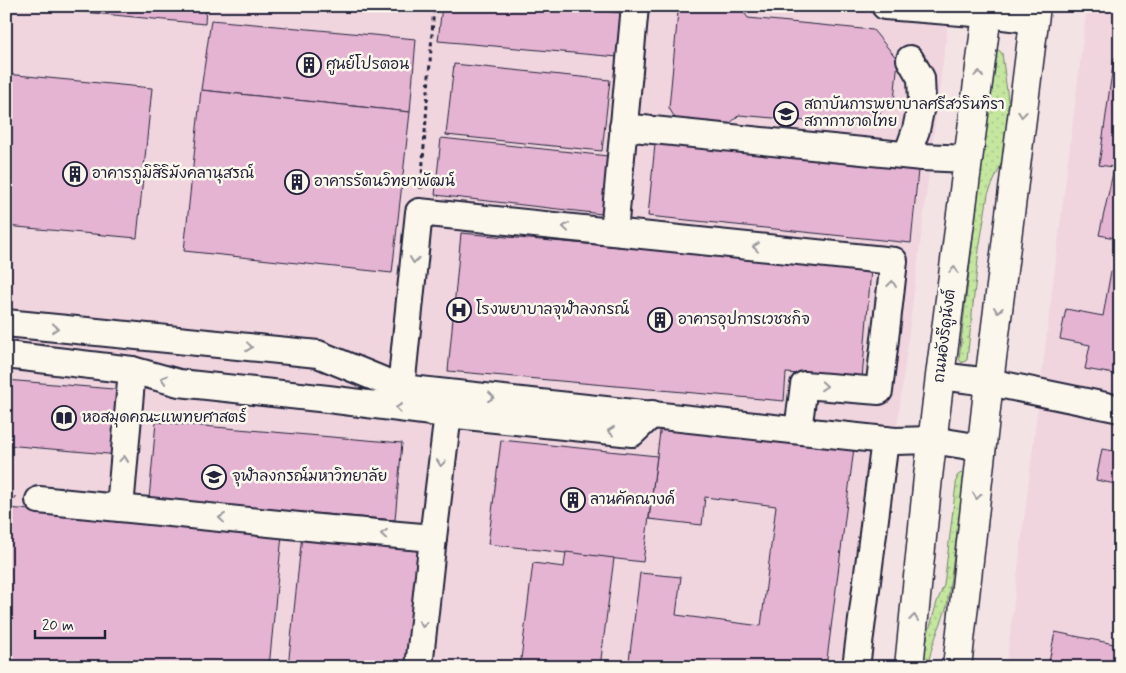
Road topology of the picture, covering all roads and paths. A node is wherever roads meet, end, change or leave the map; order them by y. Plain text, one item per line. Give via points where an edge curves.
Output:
1 (434, 6) edge
2 (635, 6) edge
3 (886, 6) edge
4 (988, 10) edge
5 (1035, 13) edge
6 (910, 60) dead end
7 (624, 127) junction
8 (907, 155) junction
9 (968, 159) junction
10 (419, 212) junction
11 (614, 232) junction
12 (6, 323) edge
13 (200, 342) junction
14 (6, 356) edge
15 (332, 360) junction
16 (132, 370) junction
17 (940, 376) junction
18 (989, 382) junction
19 (196, 385) junction
20 (401, 388) junction
21 (328, 399) junction
22 (449, 404) junction
23 (1120, 409) edge
24 (798, 430) junction
25 (885, 440) junction
26 (932, 440) junction
27 (982, 448) junction
28 (39, 500) dead end
29 (120, 508) junction
30 (433, 538) junction
31 (419, 667) edge
32 (856, 667) edge
33 (909, 667) edge
34 (957, 667) edge

1 - 10 path
2 - 7 street
3 - 4 street
4 - 5 street
9 -> 4 main road, ถนนอังรีดูนังต์
5 -> 18 main road
6 - 8 street via 921,78 922,101
7 - 8 street
7 - 11 street
8 - 9 street
17 -> 9 main road, ถนนอังรีดูนังต์
11 -> 10 street
10 -> 20 street
24 -> 11 street via 804,385 879,391 894,261
12 -> 13 street
13 -> 15 street via 318,354
13 - 19 street
14 - 16 street
15 - 20 street
15 - 21 street
19 -> 16 street
29 -> 16 street
17 - 18 street
17 - 26 main road, ถนนอังรีดูนังต์
18 - 23 street
18 - 27 main road
19 - 21 street
20 - 22 street
22 -> 21 street
22 - 24 street via 652,414
22 -> 30 street
24 - 25 street
25 - 26 street
25 - 32 street
26 - 27 street
33 -> 26 main road, ถนนอังรีดูนังต์
27 -> 34 main road
28 - 29 street
30 -> 29 street
30 -> 31 street

